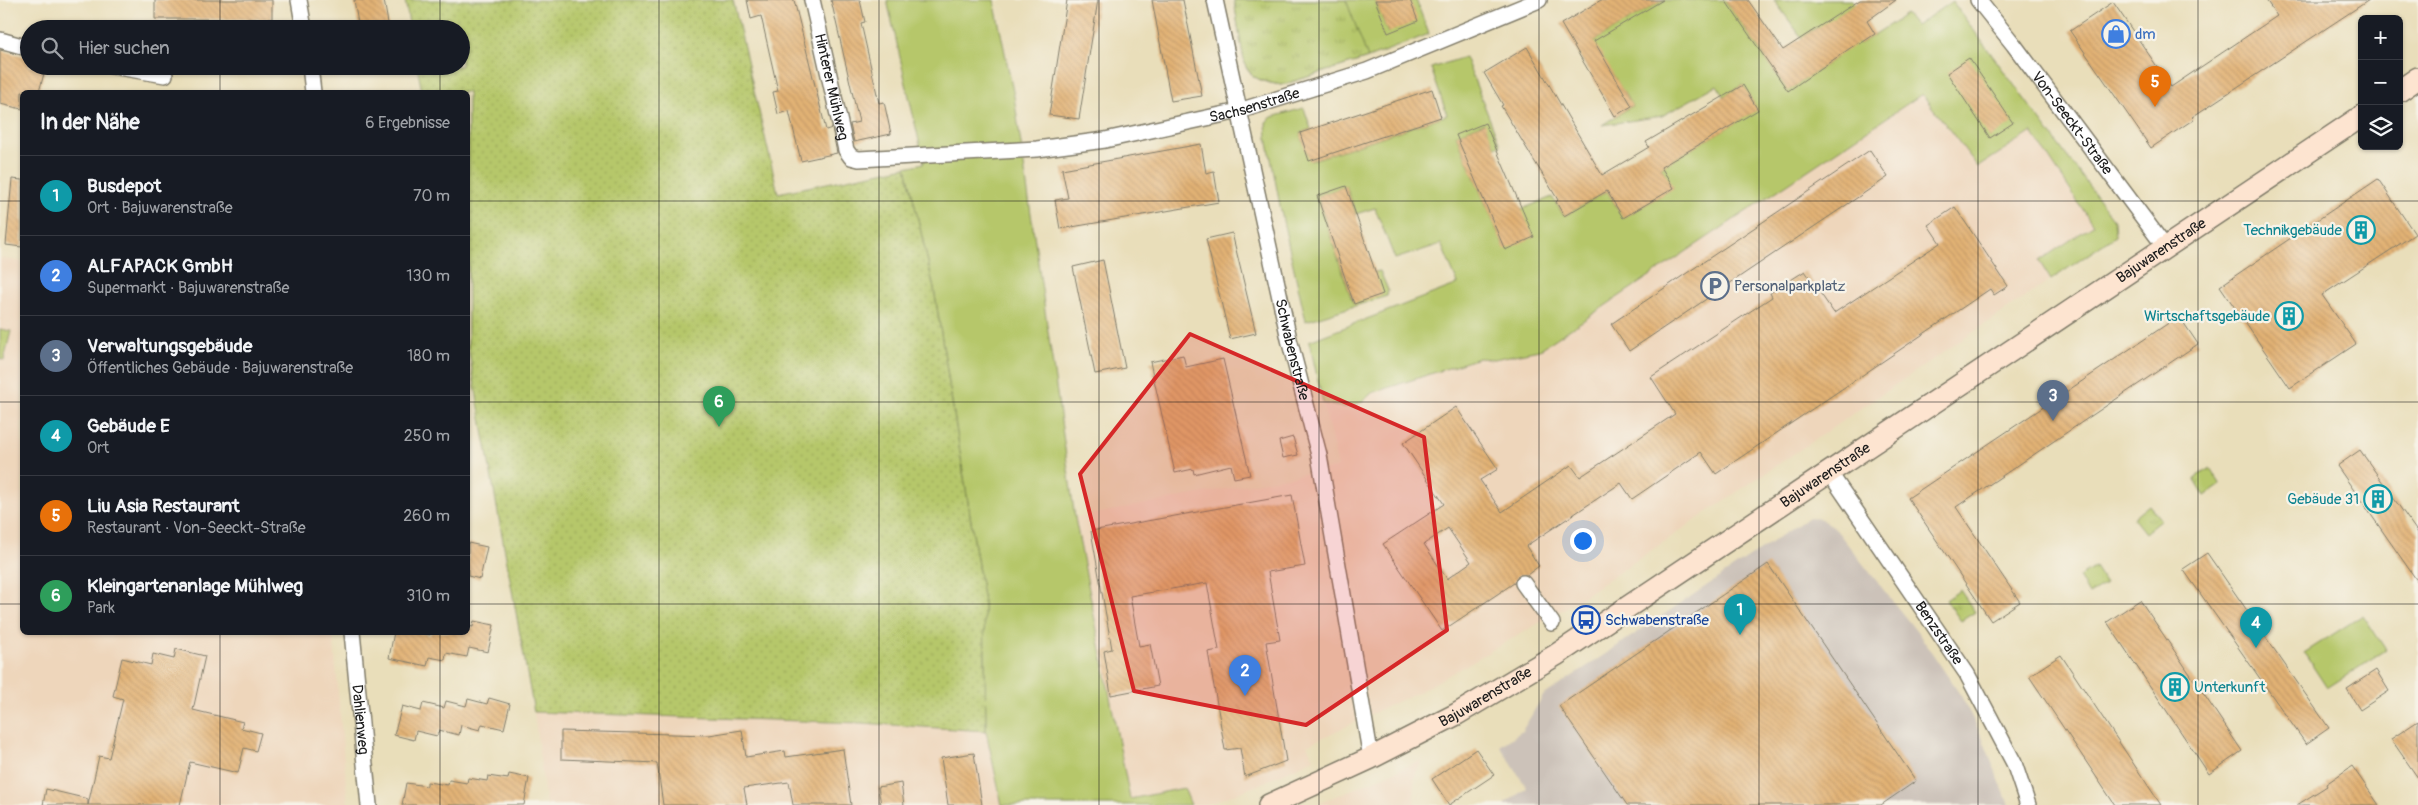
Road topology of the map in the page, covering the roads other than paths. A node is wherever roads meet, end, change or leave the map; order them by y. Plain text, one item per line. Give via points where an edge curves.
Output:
1 (300, 0) edge
2 (812, 0) edge
3 (1215, 0) edge
4 (1539, 0) edge
5 (1978, 0) edge
6 (303, 20) edge
7 (0, 40) edge
8 (20, 46) edge
9 (311, 75) edge
10 (2418, 78) edge
11 (2403, 88) edge
12 (313, 90) edge
13 (1239, 111) junction
14 (2358, 119) edge
15 (956, 154) joint
16 (2164, 247) junction
17 (1829, 472) junction
18 (1523, 582) dead end
19 (1552, 623) dead end
20 (352, 635) edge
21 (1371, 758) junction
22 (369, 805) edge
23 (1269, 805) edge
24 (2028, 805) edge

1 - 6 street
2 - 15 street, Hinterer Mühlweg via 846,150 851,157
3 - 13 street, Schwabenstraße
4 - 13 street, Sachsenstraße via 1367,70
5 - 16 street, Von-Seeckt-Straße
7 - 8 street
9 - 12 street
10 - 11 street
13 - 15 street, Sachsenstraße via 1105,140 1037,149
13 - 21 street, Schwabenstraße via 1289,338 1319,455
14 - 16 street, Bajuwarenstraße
16 - 17 street, Bajuwarenstraße
17 - 21 street, Bajuwarenstraße via 1556,655 1457,714
17 - 24 street, Benzstraße via 1966,674 2014,763
18 - 19 street
20 - 22 street, Dahlienweg
21 - 23 street, Bajuwarenstraße

